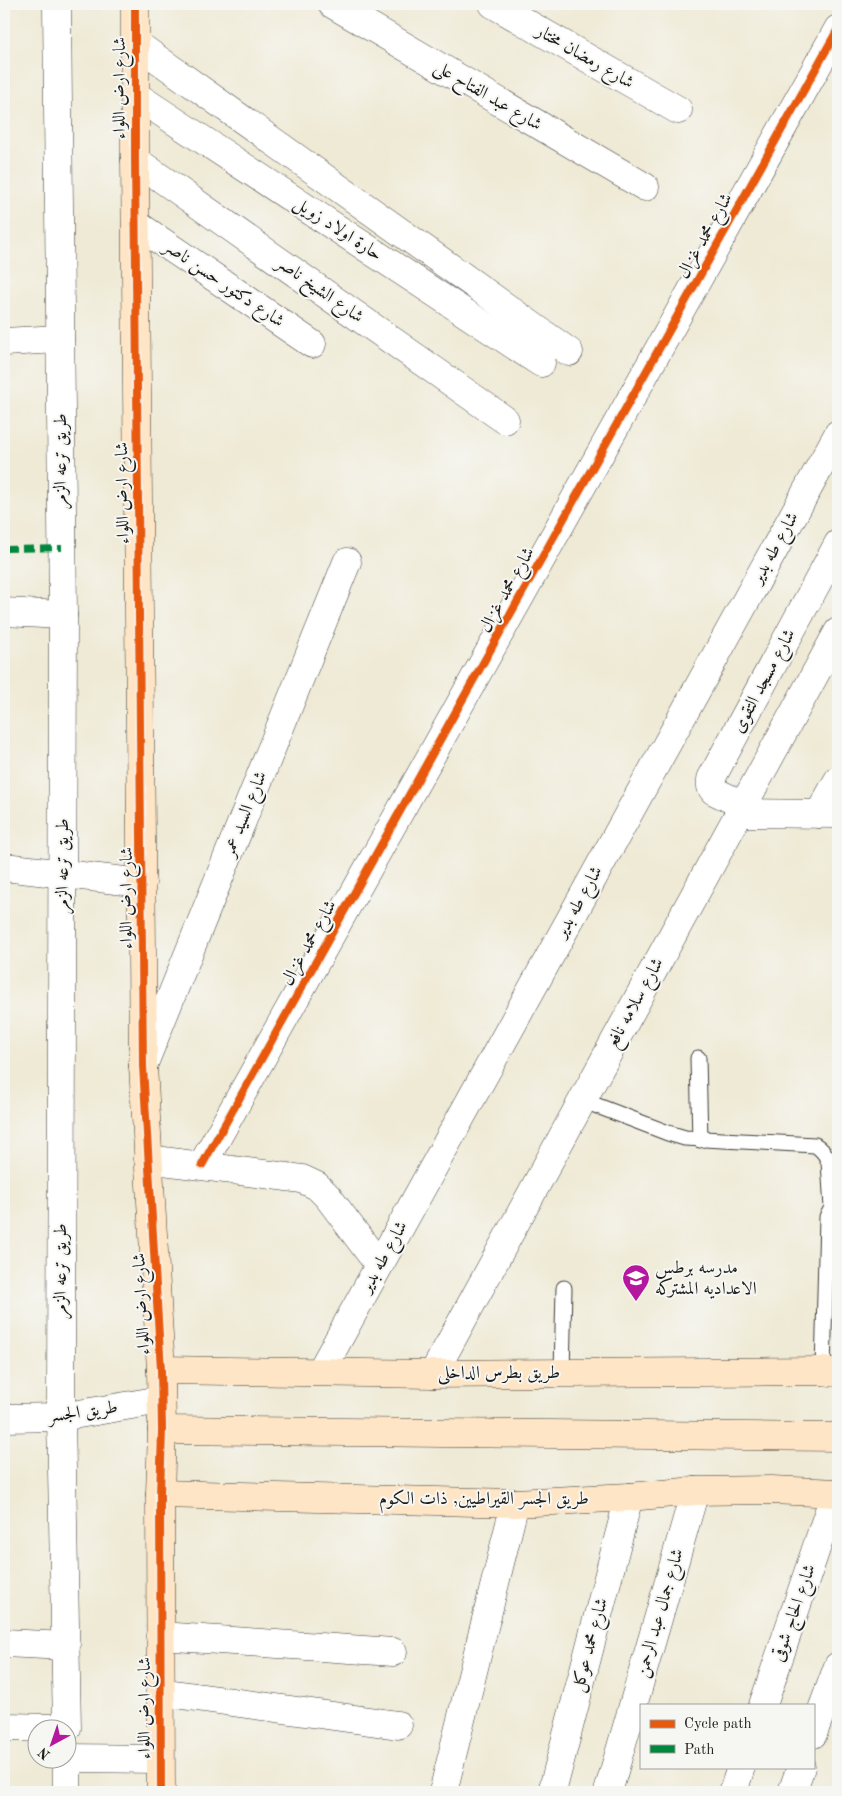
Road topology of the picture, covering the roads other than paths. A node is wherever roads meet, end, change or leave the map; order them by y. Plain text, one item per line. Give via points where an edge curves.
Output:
1 (57, 4) edge
2 (135, 4) edge
3 (332, 4) edge
4 (493, 4) edge
5 (838, 29) edge
6 (134, 42) junction
7 (135, 95) junction
8 (678, 110) dead end
9 (135, 160) junction
10 (645, 187) dead end
11 (136, 224) junction
12 (60, 339) junction
13 (4, 342) edge
14 (312, 344) dead end
15 (569, 352) dead end
16 (542, 363) dead end
17 (505, 420) dead end
18 (838, 434) edge
19 (838, 544) edge
20 (346, 562) dead end
21 (4, 612) edge
22 (63, 615) junction
23 (838, 632) edge
24 (838, 780) edge
25 (740, 809) junction
26 (828, 814) edge
27 (4, 867) edge
28 (63, 874) junction
29 (142, 883) junction
30 (698, 1058) dead end
31 (143, 1066) junction
32 (582, 1100) junction
33 (700, 1140) junction
34 (148, 1159) junction
35 (202, 1166) junction
36 (835, 1207) edge
37 (379, 1265) junction
38 (564, 1288) dead end
39 (161, 1370) junction
40 (322, 1371) junction
41 (830, 1372) edge
42 (562, 1373) junction
43 (433, 1374) junction
44 (161, 1400) junction
45 (61, 1417) junction
46 (4, 1418) edge
47 (162, 1430) junction
48 (838, 1437) edge
49 (695, 1491) junction
50 (836, 1493) edge
51 (160, 1494) junction
52 (629, 1497) junction
53 (515, 1503) junction
54 (160, 1636) junction
55 (4, 1643) edge
56 (66, 1646) junction
57 (393, 1652) dead end
58 (838, 1666) edge
59 (160, 1692) junction
60 (763, 1704) edge
61 (67, 1718) edge
62 (398, 1725) dead end
63 (4, 1727) edge
64 (28, 1727) edge
65 (814, 1731) edge
66 (78, 1758) edge
67 (160, 1759) junction
68 (67, 1768) edge
69 (741, 1768) edge
70 (801, 1768) edge
71 (67, 1792) edge
72 (161, 1792) edge
73 (443, 1792) edge
74 (552, 1792) edge
75 (608, 1792) edge
76 (733, 1792) edge
77 (792, 1792) edge

1 - 12 street, طريق ترعه الزمر
2 - 6 street, شارع ارض اللواء
3 - 10 street, شارع عبد الفتاح على
4 - 8 street, شارع رمضان مختار
5 - 35 street, شارع محمد غزال
6 - 7 street, شارع ارض اللواء
6 - 15 street
7 - 9 street, شارع ارض اللواء
7 - 16 street, حارة اولاد زويل
9 - 11 street, شارع ارض اللواء
9 - 17 street, شارع الشيخ ناصر
11 - 14 street, شارع دكتور حسن ناصر
11 - 29 street, شارع ارض اللواء
12 - 13 street
12 - 22 street, طريق ترعه الزمر
18 - 37 street, شارع طه بدير
19 - 25 street, شارع مسجد التقوى via 711,779 714,791
20 - 31 street, شارع السيد عمر
21 - 22 street
22 - 28 street, طريق ترعه الزمر
23 - 25 street, شارع سلامه نافع
24 - 26 street
25 - 26 street
25 - 32 street, شارع سلامه نافع
27 - 28 street
28 - 29 street
28 - 45 street, طريق ترعه الزمر
29 - 31 street, شارع ارض اللواء
30 - 33 lane
31 - 34 street, شارع ارض اللواء
32 - 33 lane via 668,1133
32 - 43 street, شارع سلامه نافع
33 - 36 lane via 815,1145 822,1149 829,1162
34 - 35 street
34 - 39 street, شارع ارض اللواء
35 - 37 street via 295,1177 317,1186
36 - 41 lane via 827,1218
37 - 40 street, شارع طه بدير
38 - 42 lane
39 - 40 street, طريق بطرس الداخلى
39 - 44 street, شارع ارض اللواء
40 - 43 street, طريق بطرس الداخلى
41 - 42 street, طريق بطرس الداخلى
42 - 43 street, طريق بطرس الداخلى
44 - 45 street, طريق الجسر
44 - 47 street, شارع ارض اللواء
45 - 46 street, طريق الجسر
45 - 56 street, طريق ترعه الزمر
47 - 48 street
47 - 51 street, شارع ارض اللواء
49 - 50 street, طريق الجسر القيراطيين, ذات الكوم
49 - 52 street, طريق الجسر القيراطيين, ذات الكوم
49 - 75 street, شارع جمال عبد الرحمن
50 - 60 street, شارع الحاج شوقى
51 - 53 street, طريق الجسر القيراطيين, ذات الكوم
51 - 54 street, شارع ارض اللواء
52 - 53 street, طريق الجسر القيراطيين, ذات الكوم
52 - 74 street, شارع محمد عوكل
53 - 73 street
54 - 57 street
54 - 59 street, شارع ارض اللواء
55 - 56 street
56 - 61 street, طريق ترعه الزمر
58 - 65 street
59 - 62 street
59 - 67 street, شارع ارض اللواء
63 - 64 street
66 - 67 street
67 - 72 street, شارع ارض اللواء
68 - 71 street
69 - 76 street
70 - 77 street

